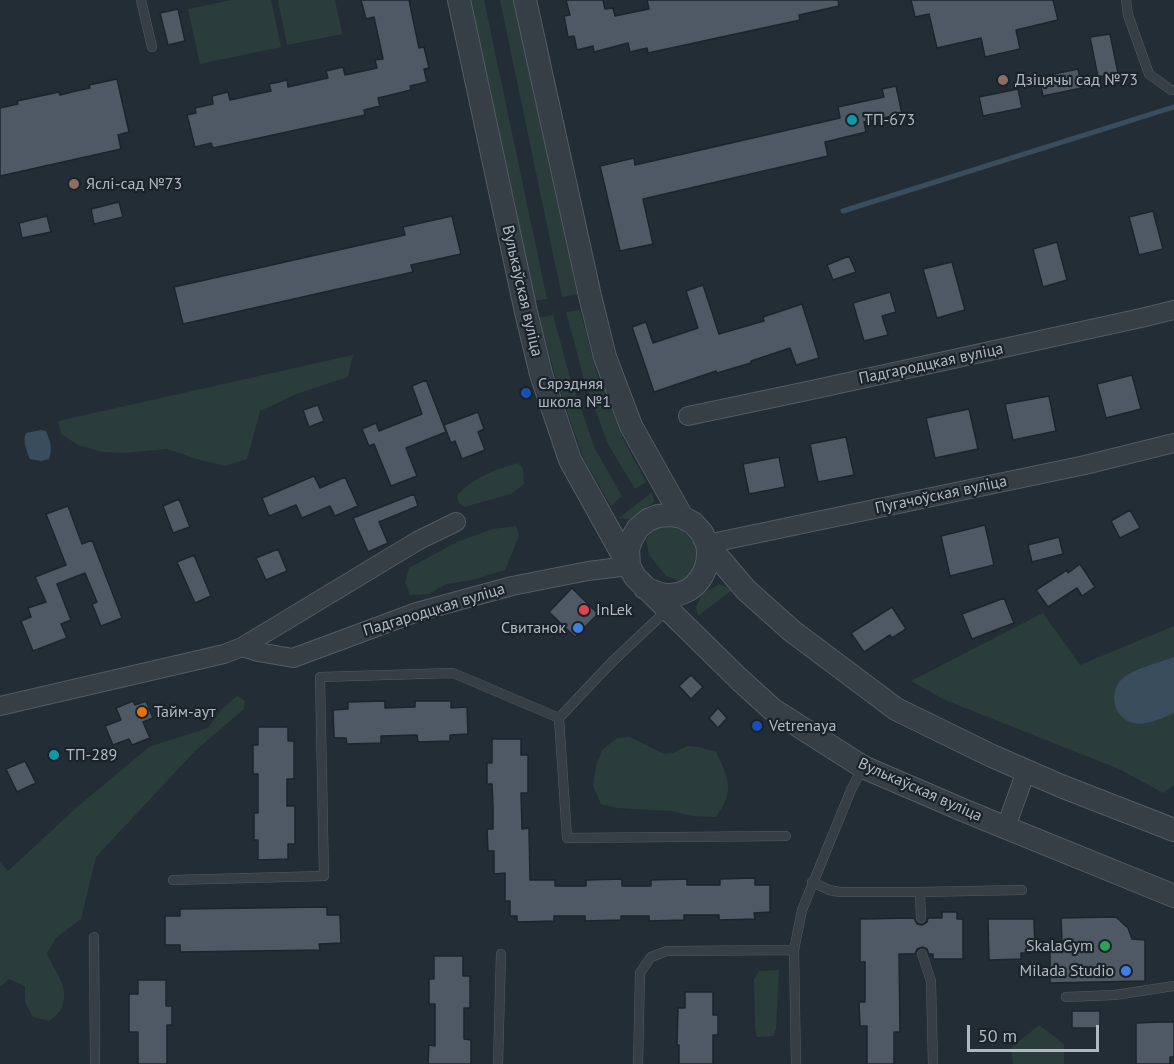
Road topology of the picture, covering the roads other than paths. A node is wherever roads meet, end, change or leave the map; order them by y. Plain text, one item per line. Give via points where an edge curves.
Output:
1 (141, 0) edge
2 (459, 0) edge
3 (525, 0) edge
4 (1126, 0) edge
5 (152, 47) dead end
6 (1174, 90) edge
7 (1174, 310) edge
8 (688, 416) dead end
9 (1174, 443) edge
10 (682, 517) junction
11 (456, 522) dead end
12 (708, 544) junction
13 (629, 566) junction
14 (644, 587) junction
15 (667, 610) junction
16 (242, 647) junction
17 (0, 706) edge
18 (559, 717) junction
19 (863, 767) junction
20 (1026, 771) junction
21 (1171, 825) edge
22 (1006, 827) junction
23 (786, 836) dead end
24 (173, 880) dead end
25 (812, 882) junction
26 (1022, 890) dead end
27 (920, 892) junction
28 (1174, 896) edge
29 (921, 918) dead end
30 (94, 937) dead end
31 (794, 950) junction
32 (501, 954) dead end
33 (921, 954) dead end
34 (1174, 987) edge
35 (1066, 997) dead end
36 (95, 1064) edge
37 (498, 1064) edge
38 (638, 1064) edge
39 (796, 1064) edge
40 (933, 1064) edge

1 - 5 lane
2 - 13 street, Вулькаўская вуліца via 541,374 570,460
3 - 10 street via 605,357 631,426
4 - 6 lane via 1149,75
7 - 8 street, Падгародцкая вуліца
9 - 12 street, Пугачоўская вуліца
10 - 12 street via 702,532
10 - 13 street via 658,516 638,528 628,549
11 - 16 street via 419,540
12 - 14 street via 705,571 691,588 668,595
12 - 20 street via 746,590 784,624 896,709
13 - 14 street, Вулькаўская вуліца
13 - 16 street, Падгародцкая вуліца via 512,586 417,612 293,658
14 - 15 street, Вулькаўская вуліца
15 - 18 lane
15 - 19 street, Вулькаўская вуліца via 772,709
16 - 17 street
18 - 23 lane via 567,838
18 - 24 lane via 453,673 320,676 324,876
19 - 22 street, Вулькаўская вуліца
19 - 25 lane
20 - 21 street
20 - 22 street
22 - 28 street, Вулькаўская вуліца
25 - 27 lane via 840,892
25 - 31 lane
26 - 27 lane
27 - 29 lane
30 - 36 lane
31 - 38 lane via 667,951 651,957 640,973
31 - 39 lane
32 - 37 lane
33 - 40 lane via 932,981
34 - 35 lane

